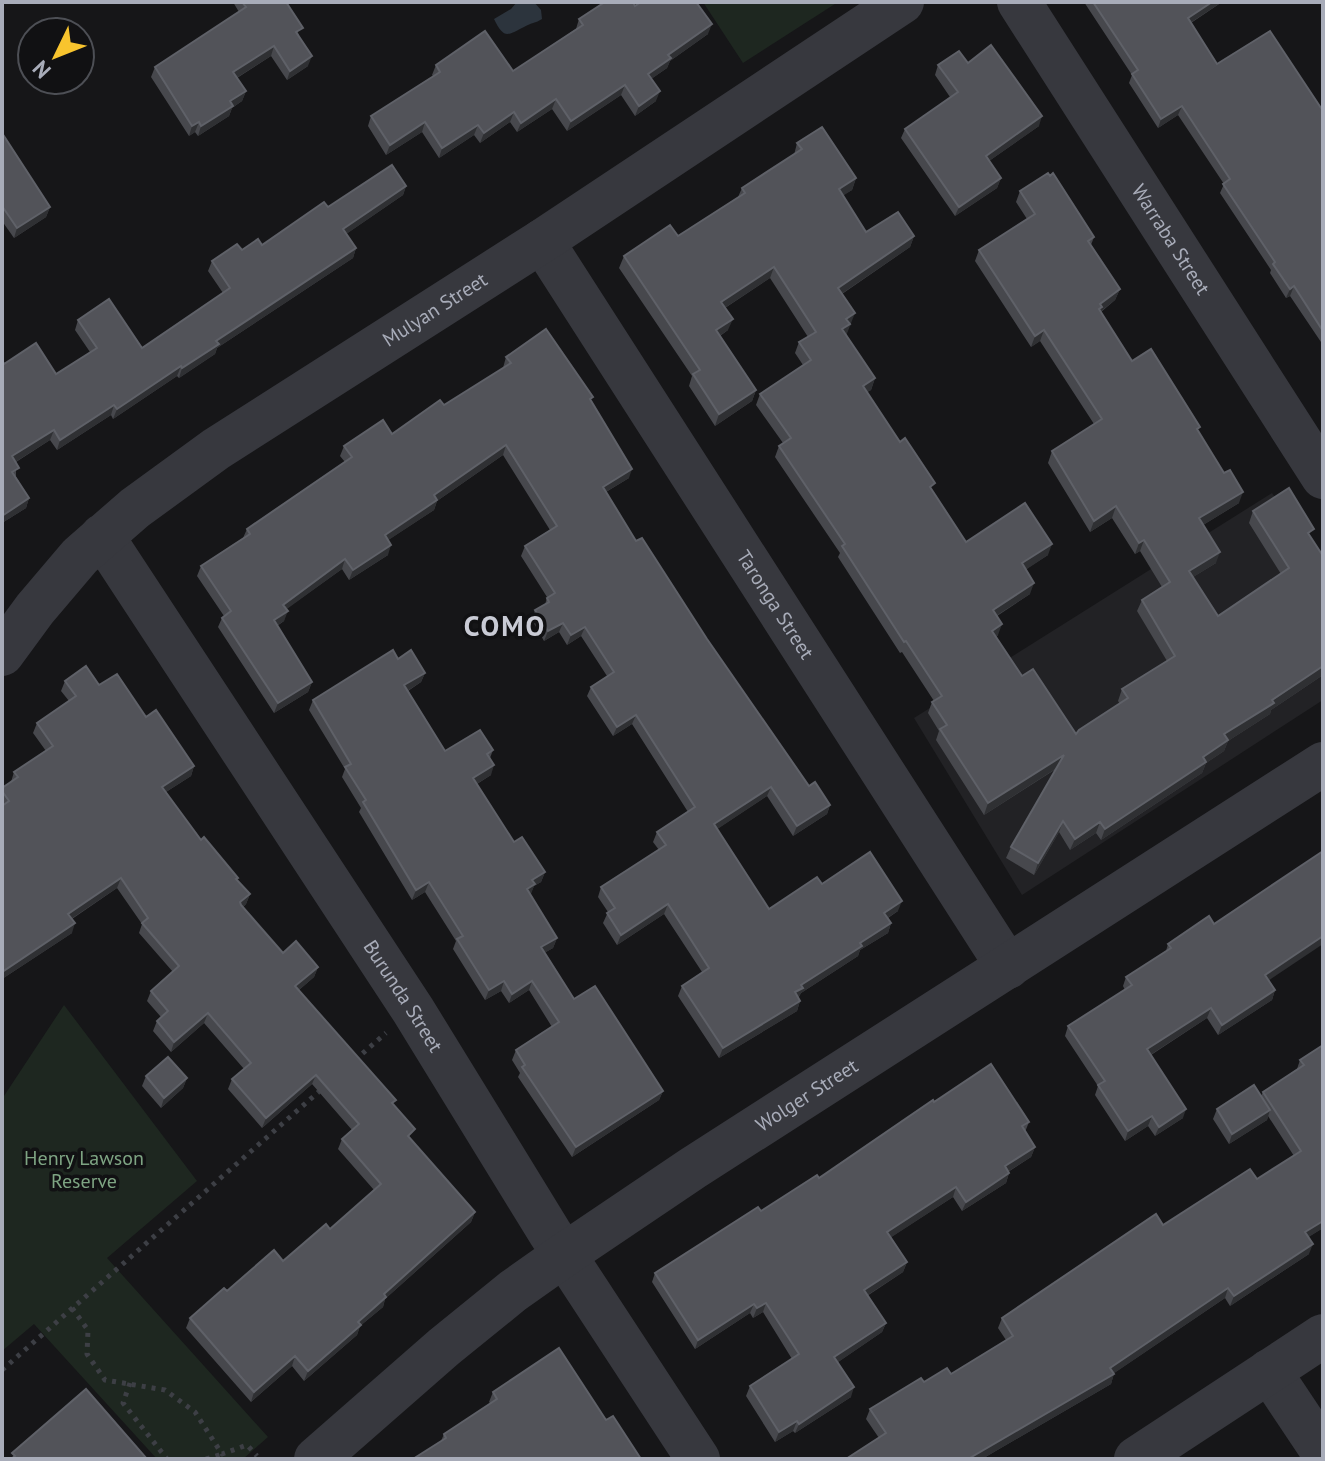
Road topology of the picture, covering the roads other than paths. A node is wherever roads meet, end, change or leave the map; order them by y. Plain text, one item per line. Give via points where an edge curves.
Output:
1 (902, 2) edge
2 (1019, 2) edge
3 (542, 241) junction
4 (1323, 477) edge
5 (102, 536) junction
6 (2, 654) edge
7 (1323, 764) edge
8 (1008, 967) junction
9 (564, 1255) junction
10 (1323, 1336) edge
11 (1269, 1371) junction
12 (1323, 1452) edge
13 (316, 1459) edge
14 (698, 1459) edge
15 (1136, 1459) edge

1 - 3 street, Mulyan Street
2 - 4 street, Warraba Street
3 - 5 street, Mulyan Street via 216,449
3 - 8 street, Taronga Street
5 - 6 street, Mulyan Street
5 - 9 street, Burunda Street via 413,1010
7 - 8 street, Wolger Street
8 - 9 street, Wolger Street
9 - 13 street, Wolger Street via 513,1291
9 - 14 street, Burunda Street
10 - 11 street
11 - 12 street
11 - 15 street

